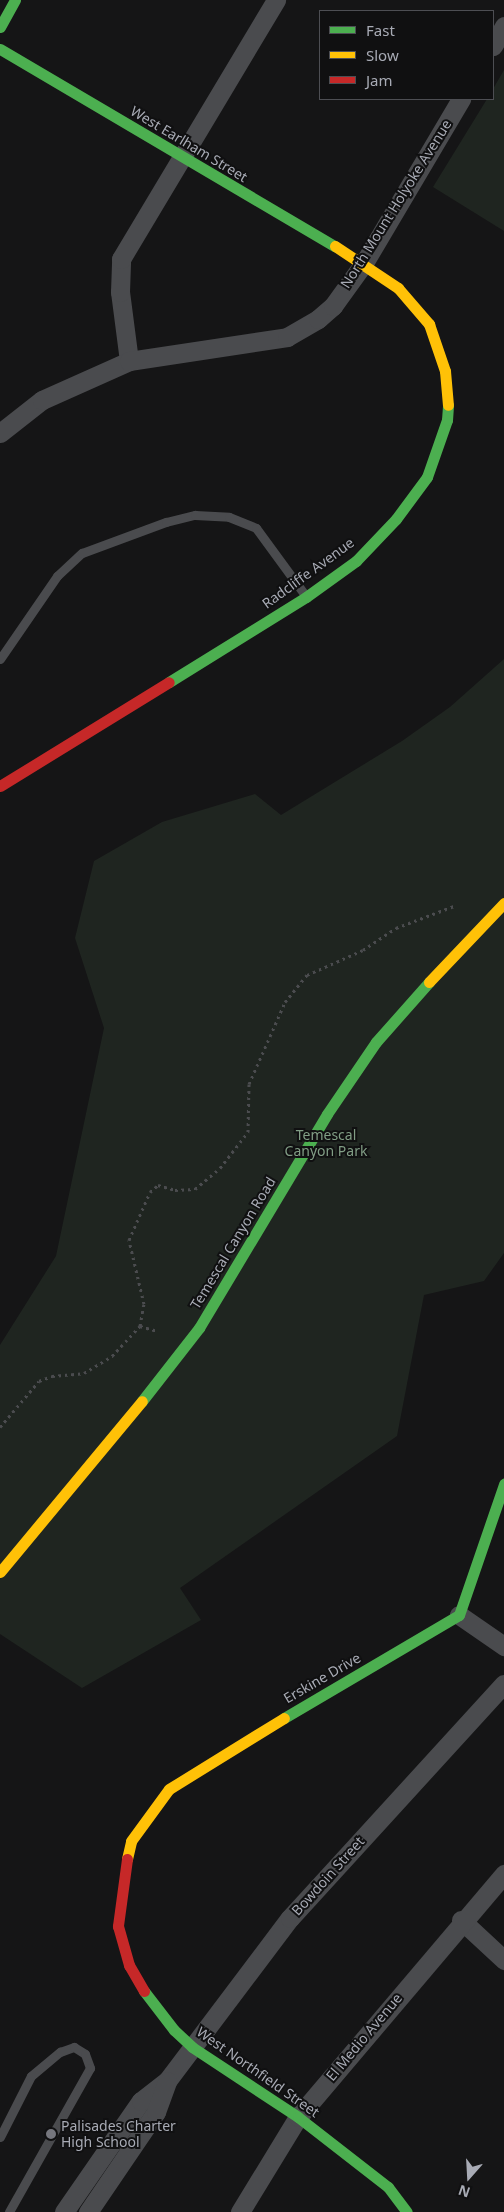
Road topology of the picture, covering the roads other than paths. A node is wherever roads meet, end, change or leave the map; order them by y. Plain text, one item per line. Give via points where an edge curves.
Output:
1 (16, 0) edge
2 (276, 0) edge
3 (504, 26) edge
4 (0, 27) edge
5 (494, 44) edge
6 (0, 49) edge
7 (460, 100) edge
8 (181, 158) junction
9 (364, 263) junction
10 (129, 361) junction
11 (0, 433) edge
12 (306, 597) junction
13 (0, 659) edge
14 (0, 786) edge
15 (504, 903) edge
16 (504, 1484) edge
17 (0, 1572) edge
18 (459, 1615) junction
19 (504, 1646) edge
20 (504, 1684) edge
21 (504, 1874) edge
22 (124, 1875) joint
23 (462, 1920) junction
24 (504, 1960) edge
25 (192, 2047) junction
26 (167, 2082) junction
27 (298, 2117) junction
28 (0, 2137) edge
29 (9, 2212) edge
30 (64, 2212) edge
31 (88, 2212) edge
32 (240, 2212) edge
33 (406, 2212) edge

1 - 4 street
2 - 8 street
3 - 5 street
6 - 8 street, West Earlham Street
7 - 9 street, North Mount Holyoke Avenue
8 - 9 street, West Earlham Street
8 - 10 street via 121,260 120,292
9 - 10 street, North Mount Holyoke Avenue via 333,306 287,337
9 - 12 street, Radcliffe Avenue via 398,288 429,324 445,371 449,397 447,420 427,477 396,520 356,561
10 - 11 street, North Mount Holyoke Avenue via 42,400
12 - 13 lane via 256,528 229,517 195,515 166,522 82,554 57,576
12 - 14 street, Radcliffe Avenue
15 - 17 street, Temescal Canyon Road via 376,1042 327,1114 238,1267 198,1328 161,1378
16 - 18 street
18 - 19 street
18 - 22 street, Erskine Drive via 200,1767 169,1789 131,1841
20 - 25 street, Bowdoin Street via 290,1918
21 - 23 street, El Medio Avenue
22 - 25 street, West Northfield Street via 118,1926 129,1965 138,1983 174,2030
23 - 24 street
23 - 27 street, El Medio Avenue
25 - 26 street, Bowdoin Street
25 - 27 street, West Northfield Street
26 - 30 street, Bowdoin Street via 141,2101
26 - 31 street, Bowdoin Street via 156,2112
27 - 32 street, El Medio Avenue
27 - 33 street, West Northfield Street via 388,2187
28 - 29 lane via 31,2076 60,2052 74,2047 85,2054 90,2068

